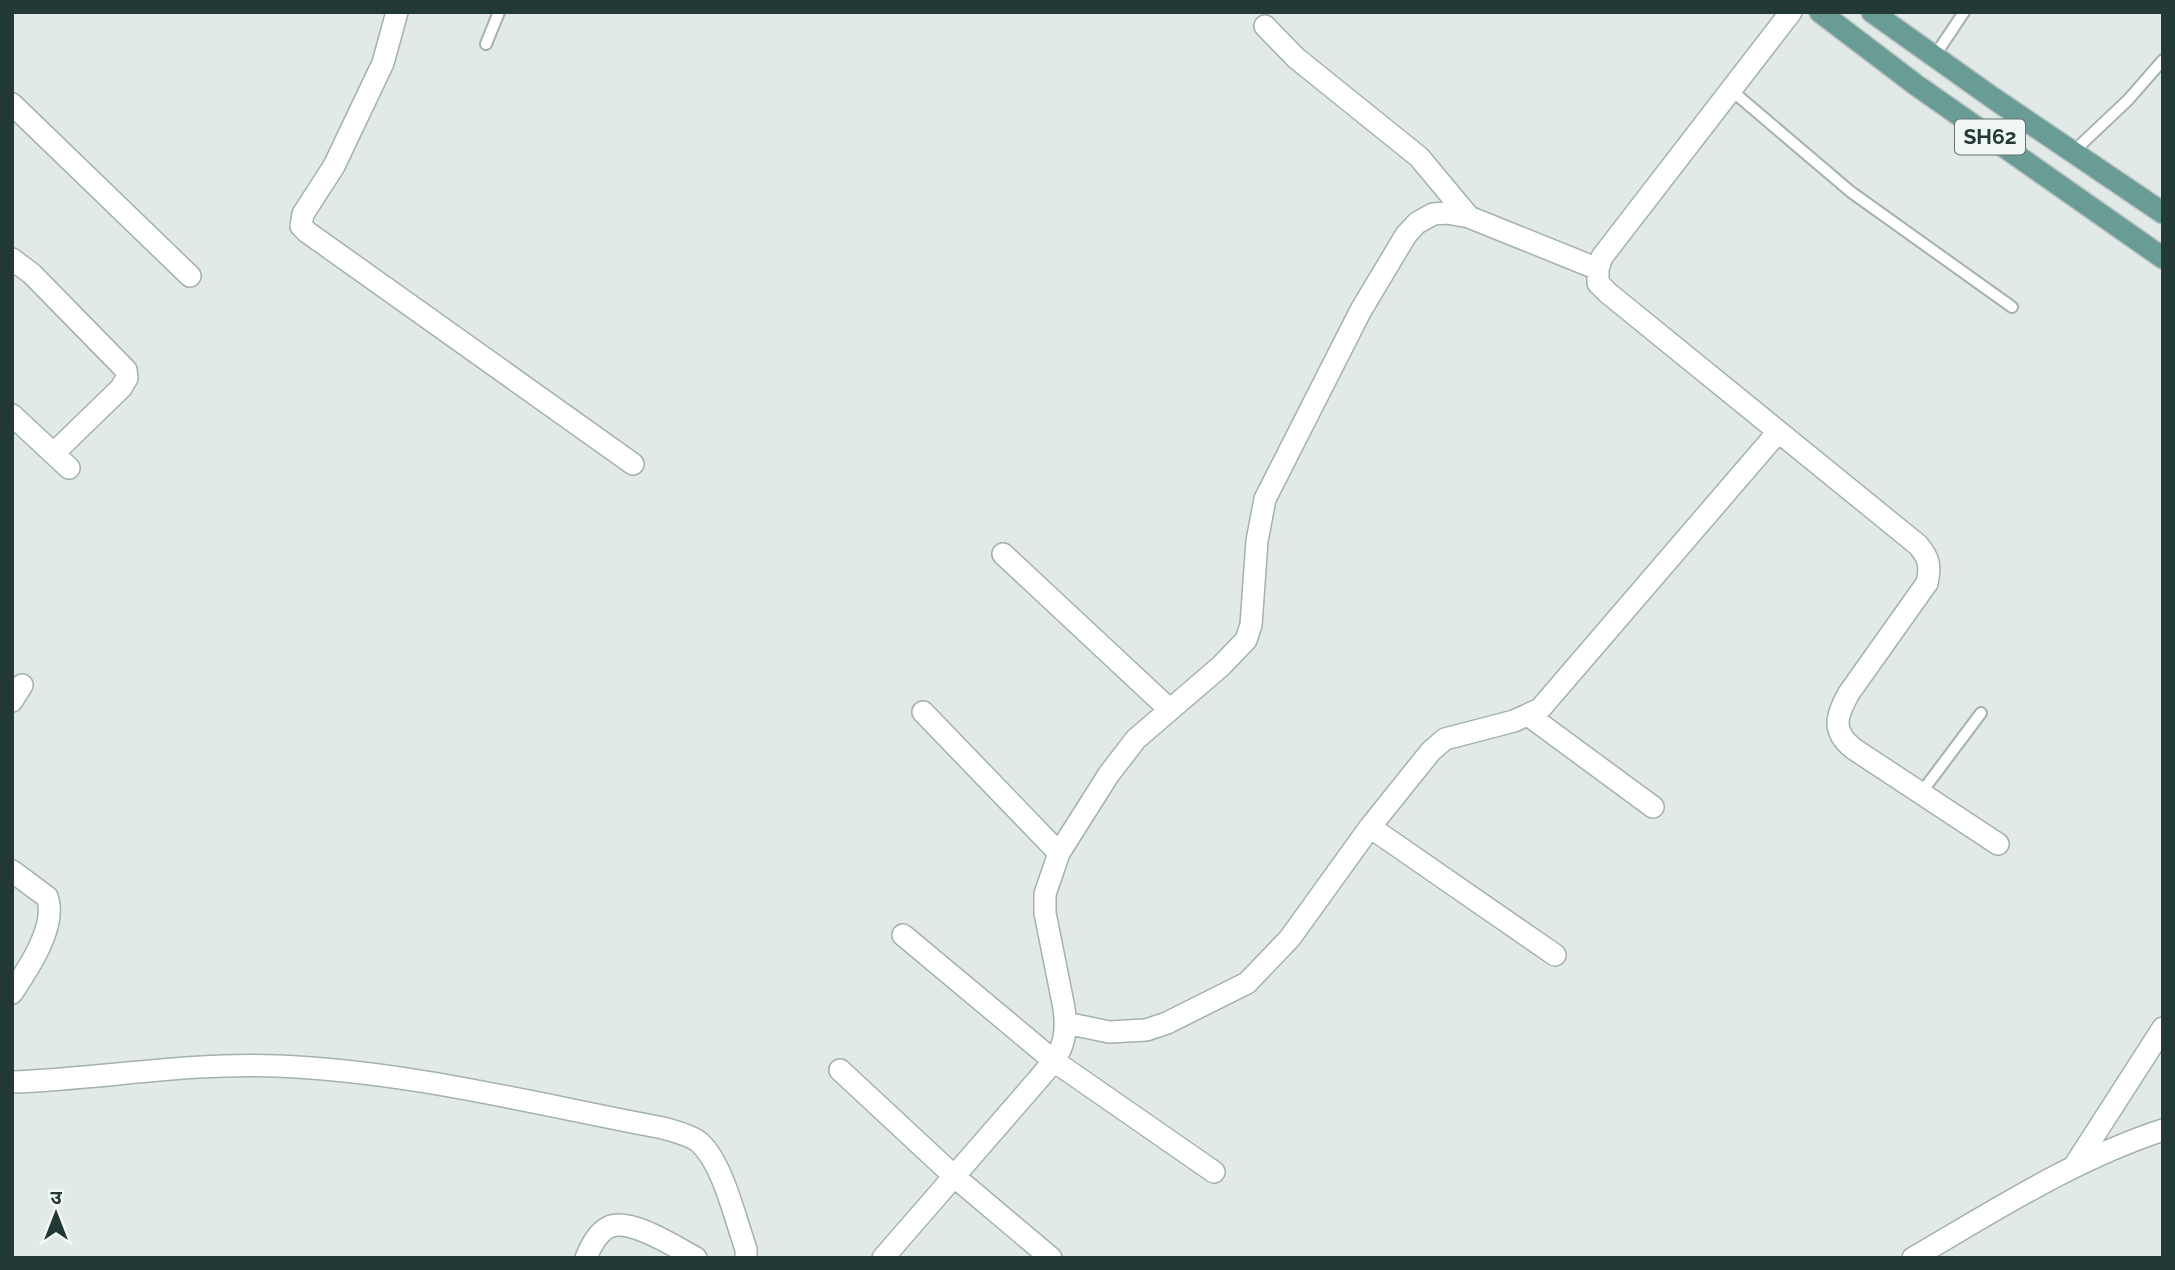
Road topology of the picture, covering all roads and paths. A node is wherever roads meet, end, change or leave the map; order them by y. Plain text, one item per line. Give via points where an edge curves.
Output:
1 (397, 12) edge
2 (499, 12) edge
3 (1791, 12) edge
4 (1820, 12) edge
5 (1872, 12) edge
6 (1964, 12) edge
7 (1265, 26) dead end
8 (486, 44) dead end
9 (1934, 57) junction
10 (2163, 61) edge
11 (1731, 90) junction
12 (12, 104) edge
13 (2074, 151) junction
14 (2163, 213) edge
15 (1469, 217) junction
16 (2163, 258) edge
17 (12, 259) edge
18 (1598, 269) junction
19 (190, 276) dead end
20 (2012, 307) dead end
21 (12, 415) edge
22 (1778, 432) junction
23 (633, 464) dead end
24 (1003, 554) dead end
25 (1169, 709) junction
26 (923, 712) dead end
27 (1981, 713) dead end
28 (1528, 715) junction
29 (1921, 793) junction
30 (1653, 807) dead end
31 (1370, 827) junction
32 (1998, 844) dead end
33 (1059, 853) junction
34 (12, 871) edge
35 (903, 935) dead end
36 (1555, 954) dead end
37 (12, 993) edge
38 (1066, 1023) junction
39 (2163, 1028) edge
40 (1054, 1061) junction
41 (840, 1070) dead end
42 (12, 1082) edge
43 (2163, 1130) edge
44 (2075, 1166) junction
45 (1214, 1172) dead end
46 (955, 1177) junction
47 (586, 1258) edge
48 (696, 1258) edge
49 (746, 1258) edge
50 (883, 1258) edge
51 (1051, 1258) edge
52 (1913, 1258) edge

1 - 23 street via 383,63 334,166 303,214 301,226
2 - 8 lane
3 - 11 street
4 - 16 main road, SH62
5 - 9 main road, SH62
6 - 9 lane
7 - 15 street via 1296,58 1419,157
9 - 13 main road, SH62
10 - 13 lane
11 - 18 street via 1602,257
11 - 20 lane via 1851,192
12 - 19 street
13 - 14 main road, SH62
15 - 18 street
15 - 25 street via 1433,214 1406,235 1361,310 1265,499 1251,625 1245,640
17 - 21 street via 126,370 127,378 62,461
18 - 22 street via 1598,283 1608,293
22 - 28 street via 1540,709
22 - 29 street via 1928,557 1927,583 1849,693 1839,711 1838,728 1842,740
24 - 25 street
25 - 33 street via 1123,754
26 - 33 street
27 - 29 lane
28 - 30 street
28 - 31 street via 1445,739
29 - 32 street
31 - 36 street
31 - 38 street via 1290,938 1247,983 1146,1030 1109,1032
33 - 38 street via 1045,894 1045,913
34 - 37 street via 47,897 51,913 34,957
35 - 40 street
38 - 40 street via 1065,1043
39 - 44 street
40 - 45 street
40 - 46 street
41 - 46 street
42 - 49 street via 276,1066 390,1076 663,1128 698,1141 710,1156
43 - 44 street
44 - 52 street
46 - 50 street
46 - 51 street
47 - 48 street via 609,1226 625,1225

